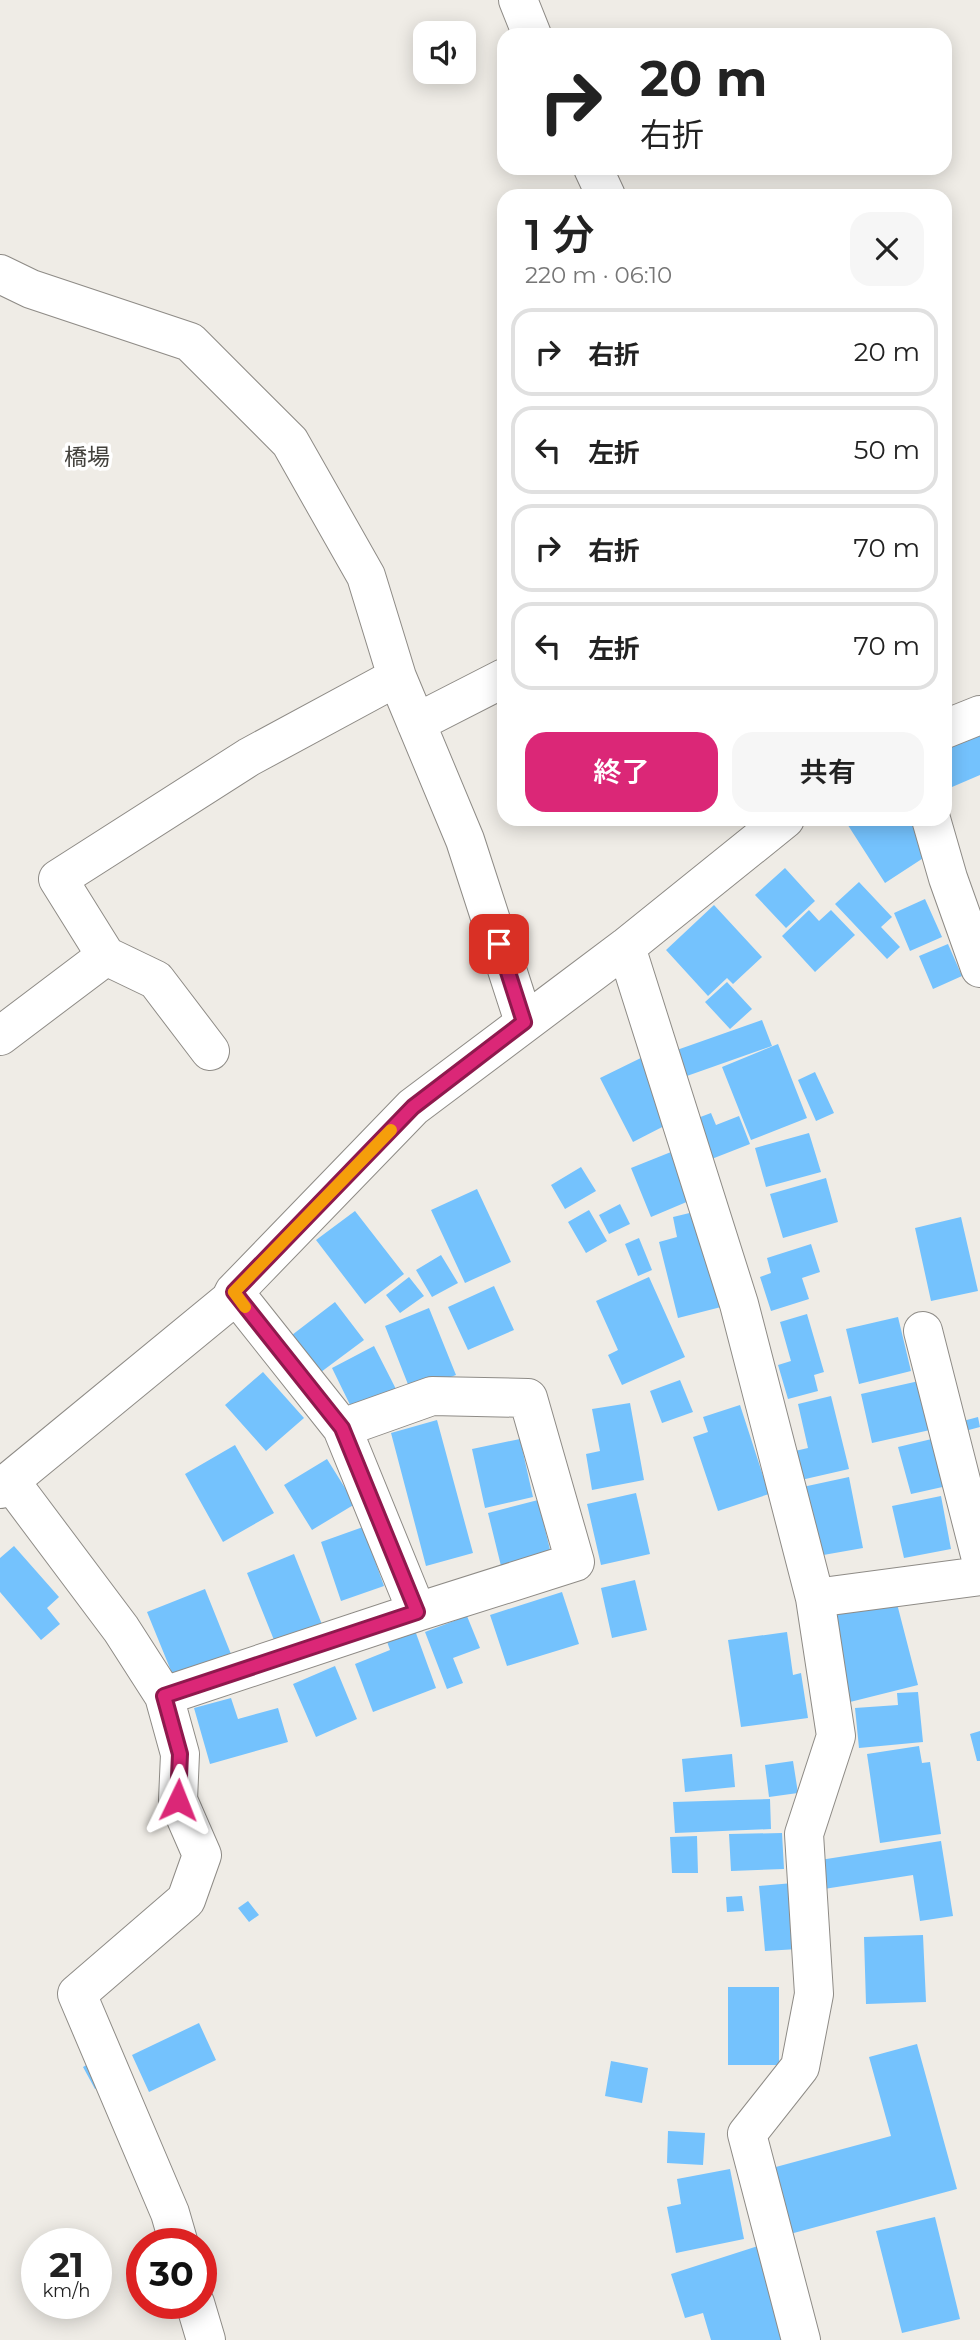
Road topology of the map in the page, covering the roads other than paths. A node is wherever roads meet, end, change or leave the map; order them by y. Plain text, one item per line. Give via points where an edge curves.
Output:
1 (519, 0) edge
2 (529, 28) edge
3 (0, 274) edge
4 (397, 677) junction
5 (497, 682) edge
6 (980, 715) edge
7 (415, 723) junction
8 (952, 726) edge
9 (776, 826) edge
10 (933, 826) edge
11 (626, 947) junction
12 (106, 956) junction
13 (980, 968) edge
14 (524, 1022) junction
15 (0, 1036) edge
16 (210, 1051) dead end
17 (234, 1292) junction
18 (923, 1331) dead end
19 (342, 1428) junction
20 (5, 1485) edge
21 (980, 1555) edge
22 (980, 1576) edge
23 (816, 1598) junction
24 (417, 1612) junction
25 (164, 1696) junction
26 (174, 2228) edge
27 (200, 2319) edge
28 (206, 2340) edge
29 (801, 2340) edge

1 - 2 street
3 - 4 street via 31,289 190,342 290,442 366,576
4 - 7 street
4 - 12 street via 249,757 58,879
5 - 7 street
6 - 8 street
7 - 14 street via 465,840
9 - 11 street
10 - 13 street
11 - 14 street
11 - 23 street via 739,1304
12 - 15 street
12 - 16 street via 156,980
14 - 17 street via 413,1107
17 - 19 street
17 - 20 street via 230,1300
18 - 21 street
19 - 24 street
19 - 24 street via 432,1396 528,1398 575,1562
20 - 25 street via 121,1629
22 - 23 street
23 - 29 street via 836,1736 804,1834 814,1994 800,2067 747,2134
24 - 25 street
25 - 26 street via 180,1754 178,1800 202,1855 186,1900 77,1994
27 - 28 street

